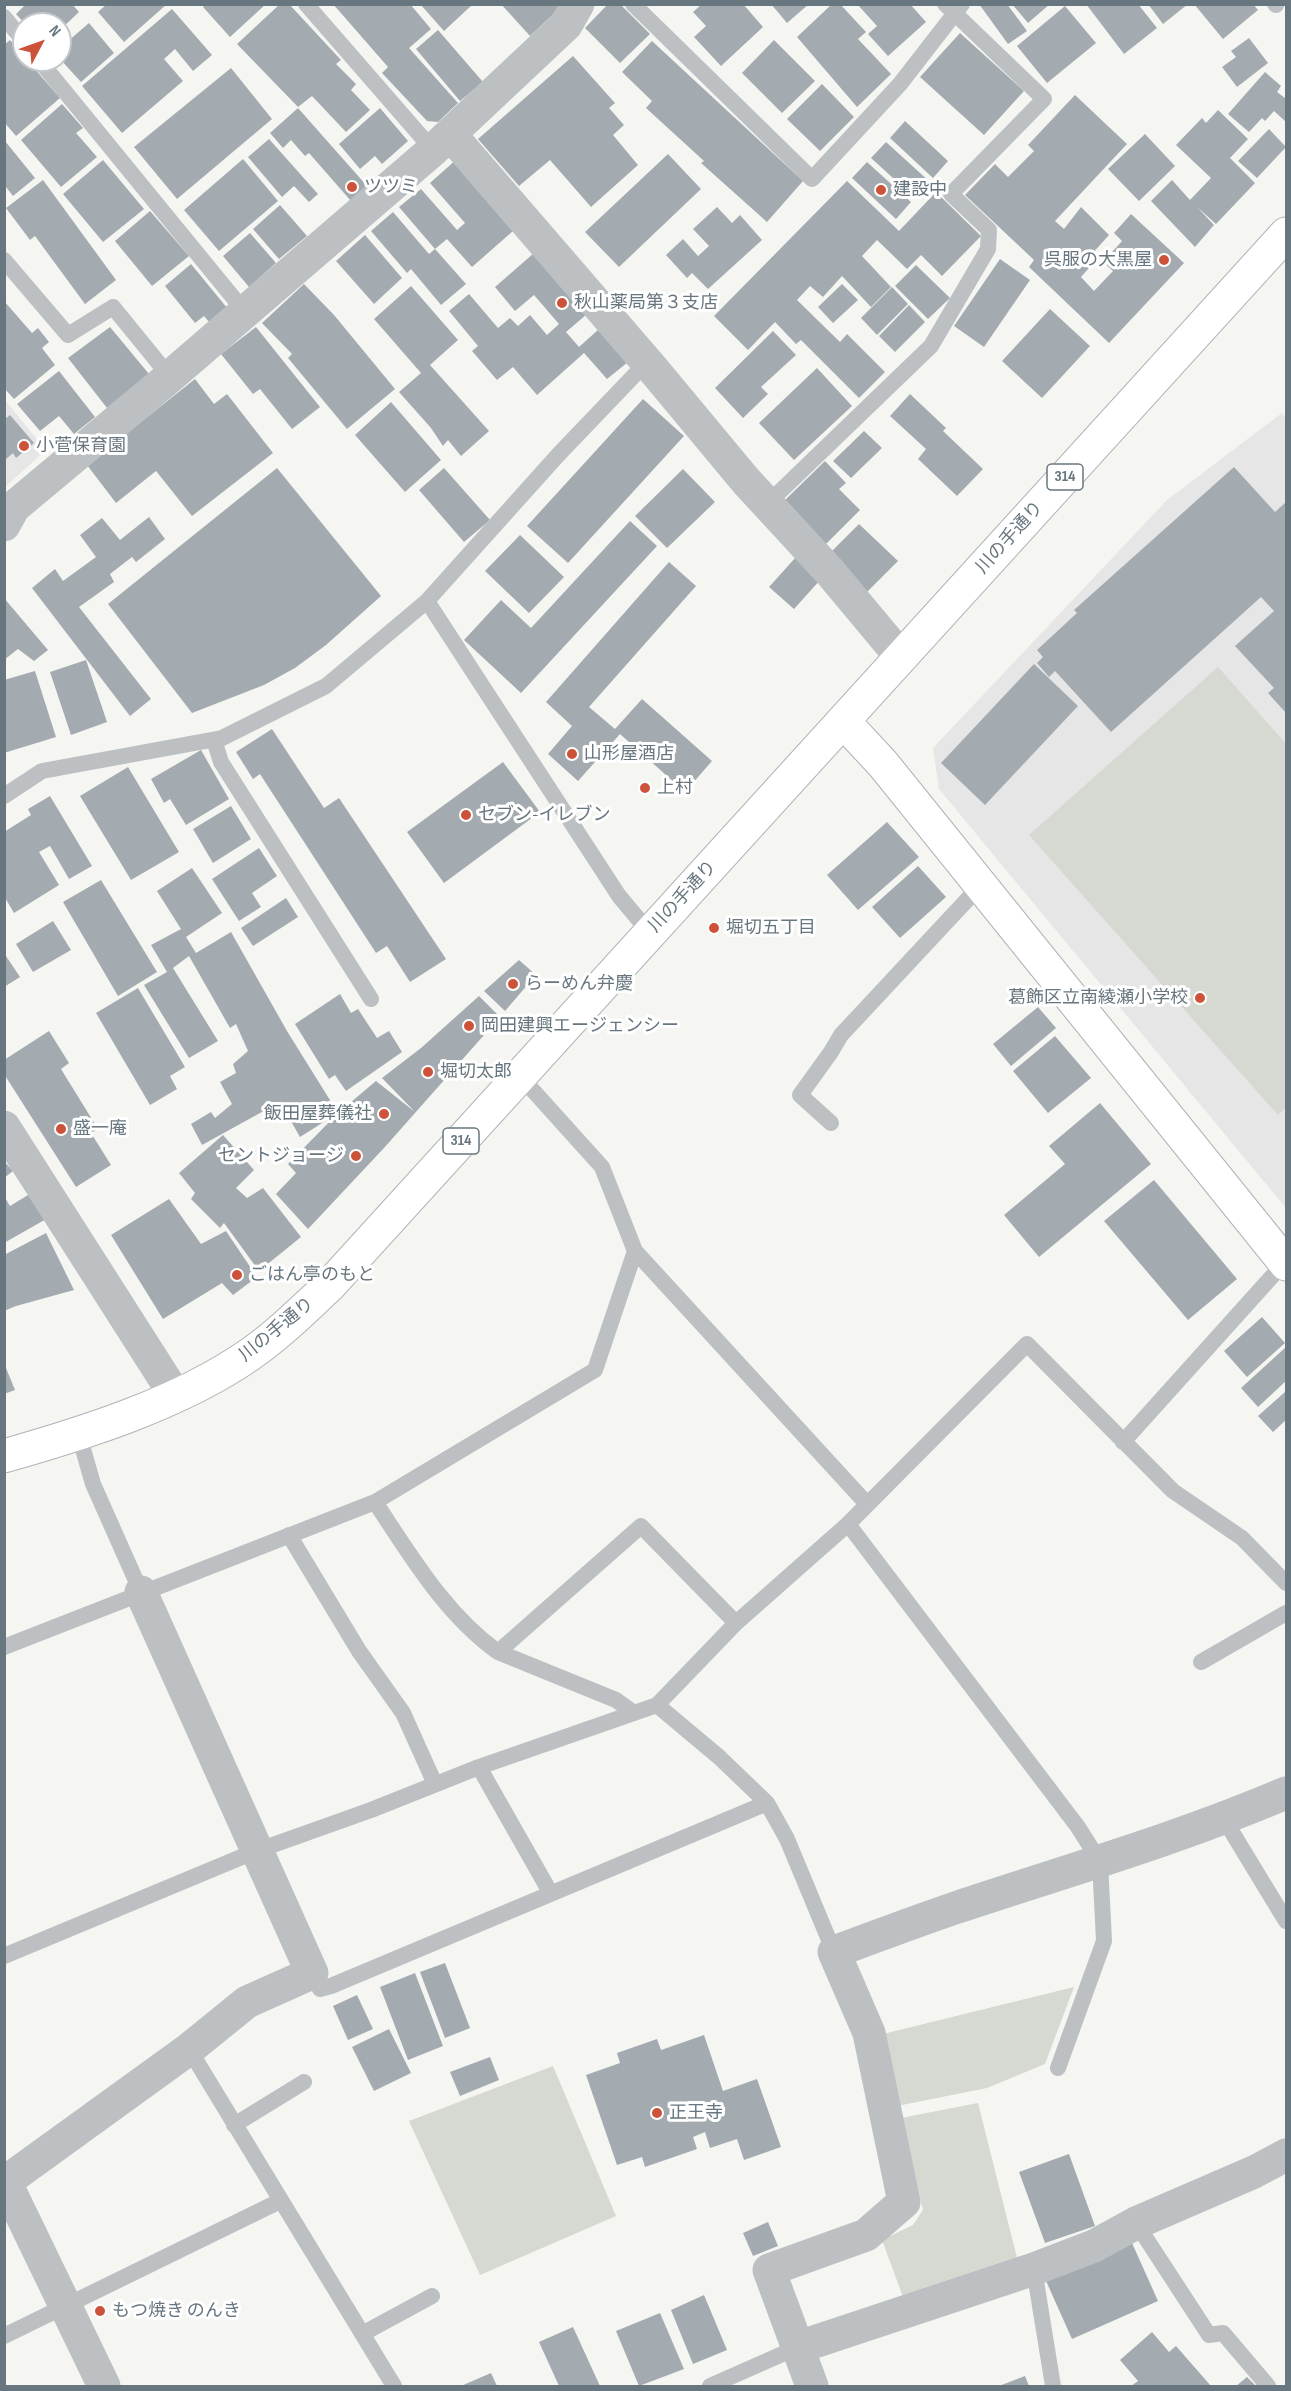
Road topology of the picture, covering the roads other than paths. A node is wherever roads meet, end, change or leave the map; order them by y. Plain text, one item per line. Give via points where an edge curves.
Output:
1 (306, 4) edge
2 (578, 4) edge
3 (633, 4) edge
4 (953, 8) edge
5 (49, 72) edge
6 (442, 142) junction
7 (1287, 234) edge
8 (4, 260) edge
9 (245, 312) junction
10 (647, 362) junction
11 (170, 376) junction
12 (766, 504) junction
13 (4, 525) edge
14 (427, 601) junction
15 (901, 657) junction
16 (844, 722) junction
17 (213, 740) junction
18 (4, 796) edge
19 (980, 886) junction
20 (650, 933) junction
21 (371, 999) dead end
22 (520, 1076) junction
23 (831, 1123) dead end
24 (4, 1127) edge
25 (635, 1251) junction
26 (1286, 1263) edge
27 (175, 1395) junction
28 (79, 1435) junction
29 (1124, 1442) junction
30 (4, 1456) edge
31 (375, 1502) junction
32 (867, 1504) junction
33 (848, 1524) junction
34 (289, 1536) junction
35 (1287, 1583) edge
36 (141, 1592) junction
37 (1287, 1613) edge
38 (736, 1623) junction
39 (4, 1647) edge
40 (498, 1652) junction
41 (1201, 1662) dead end
42 (657, 1705) junction
43 (634, 1713) junction
44 (479, 1767) junction
45 (435, 1784) junction
46 (1287, 1793) edge
47 (766, 1803) junction
48 (1224, 1820) junction
49 (256, 1851) junction
50 (1100, 1862) junction
51 (549, 1892) junction
52 (1287, 1921) edge
53 (834, 1952) junction
54 (4, 1956) edge
55 (312, 1973) junction
56 (189, 2049) junction
57 (1058, 2068) dead end
58 (304, 2082) dead end
59 (234, 2125) junction
60 (1287, 2155) edge
61 (5, 2182) edge
62 (280, 2200) junction
63 (1136, 2223) junction
64 (1034, 2270) junction
65 (432, 2296) dead end
66 (65, 2305) junction
67 (362, 2334) junction
68 (4, 2336) edge
69 (796, 2348) junction
70 (104, 2386) edge
71 (394, 2386) edge
72 (710, 2386) edge
73 (812, 2386) edge
74 (1053, 2386) edge
75 (1268, 2386) edge

1 - 6 lane
2 - 6 street via 566,25
3 - 4 lane via 812,179 900,84
4 - 12 lane via 1044,99 951,194 988,230 988,249 931,345
5 - 9 lane
6 - 9 street
6 - 10 street
7 - 15 main road, 川の手通り / 314
8 - 11 lane via 68,335 112,307
9 - 11 street
10 - 12 street
10 - 14 lane
11 - 13 street via 14,507
12 - 15 street
14 - 17 lane via 326,686
14 - 20 lane via 619,896
15 - 16 main road, 川の手通り / 314
16 - 19 main road via 883,764
16 - 20 main road, 川の手通り / 314
17 - 18 lane via 42,771
17 - 21 lane via 221,762
19 - 23 lane via 841,1035 800,1095
19 - 26 main road
20 - 22 main road, 川の手通り / 314
22 - 25 lane via 603,1167
22 - 27 main road, 川の手通り / 314 via 329,1286 297,1316 250,1354
24 - 27 street
25 - 31 lane via 595,1370
25 - 32 lane
26 - 29 lane
27 - 28 main road, 川の手通り / 314
28 - 30 main road, 川の手通り / 314
28 - 36 lane via 93,1484
29 - 32 lane via 1027,1344
29 - 35 lane via 1173,1491 1242,1538
31 - 34 lane
31 - 40 lane via 430,1585
32 - 33 lane
33 - 38 lane
33 - 50 lane via 1078,1827
34 - 36 lane
34 - 45 lane via 359,1652 403,1713
36 - 39 lane
36 - 49 street
37 - 41 lane
38 - 40 lane via 641,1526
38 - 42 lane
40 - 43 lane via 616,1700
42 - 43 lane
42 - 47 lane
43 - 44 lane
44 - 45 lane
44 - 51 lane
45 - 49 lane
46 - 48 street
47 - 51 lane
47 - 53 lane via 787,1839
48 - 50 street
48 - 52 lane
49 - 54 lane
49 - 55 street
50 - 53 street
50 - 57 lane via 1104,1941
51 - 55 lane via 331,1986 320,1989
53 - 69 street via 869,2033 904,2202 866,2235 769,2271
55 - 56 street via 247,2002
56 - 59 lane
56 - 61 street
58 - 59 lane
59 - 62 lane
60 - 63 street
61 - 66 street
62 - 66 lane
62 - 67 lane
63 - 64 street via 1094,2246
63 - 75 lane via 1209,2335 1223,2333
64 - 69 street
64 - 74 lane
65 - 67 lane
66 - 68 lane
66 - 70 street
67 - 71 lane
69 - 72 lane
69 - 73 street

